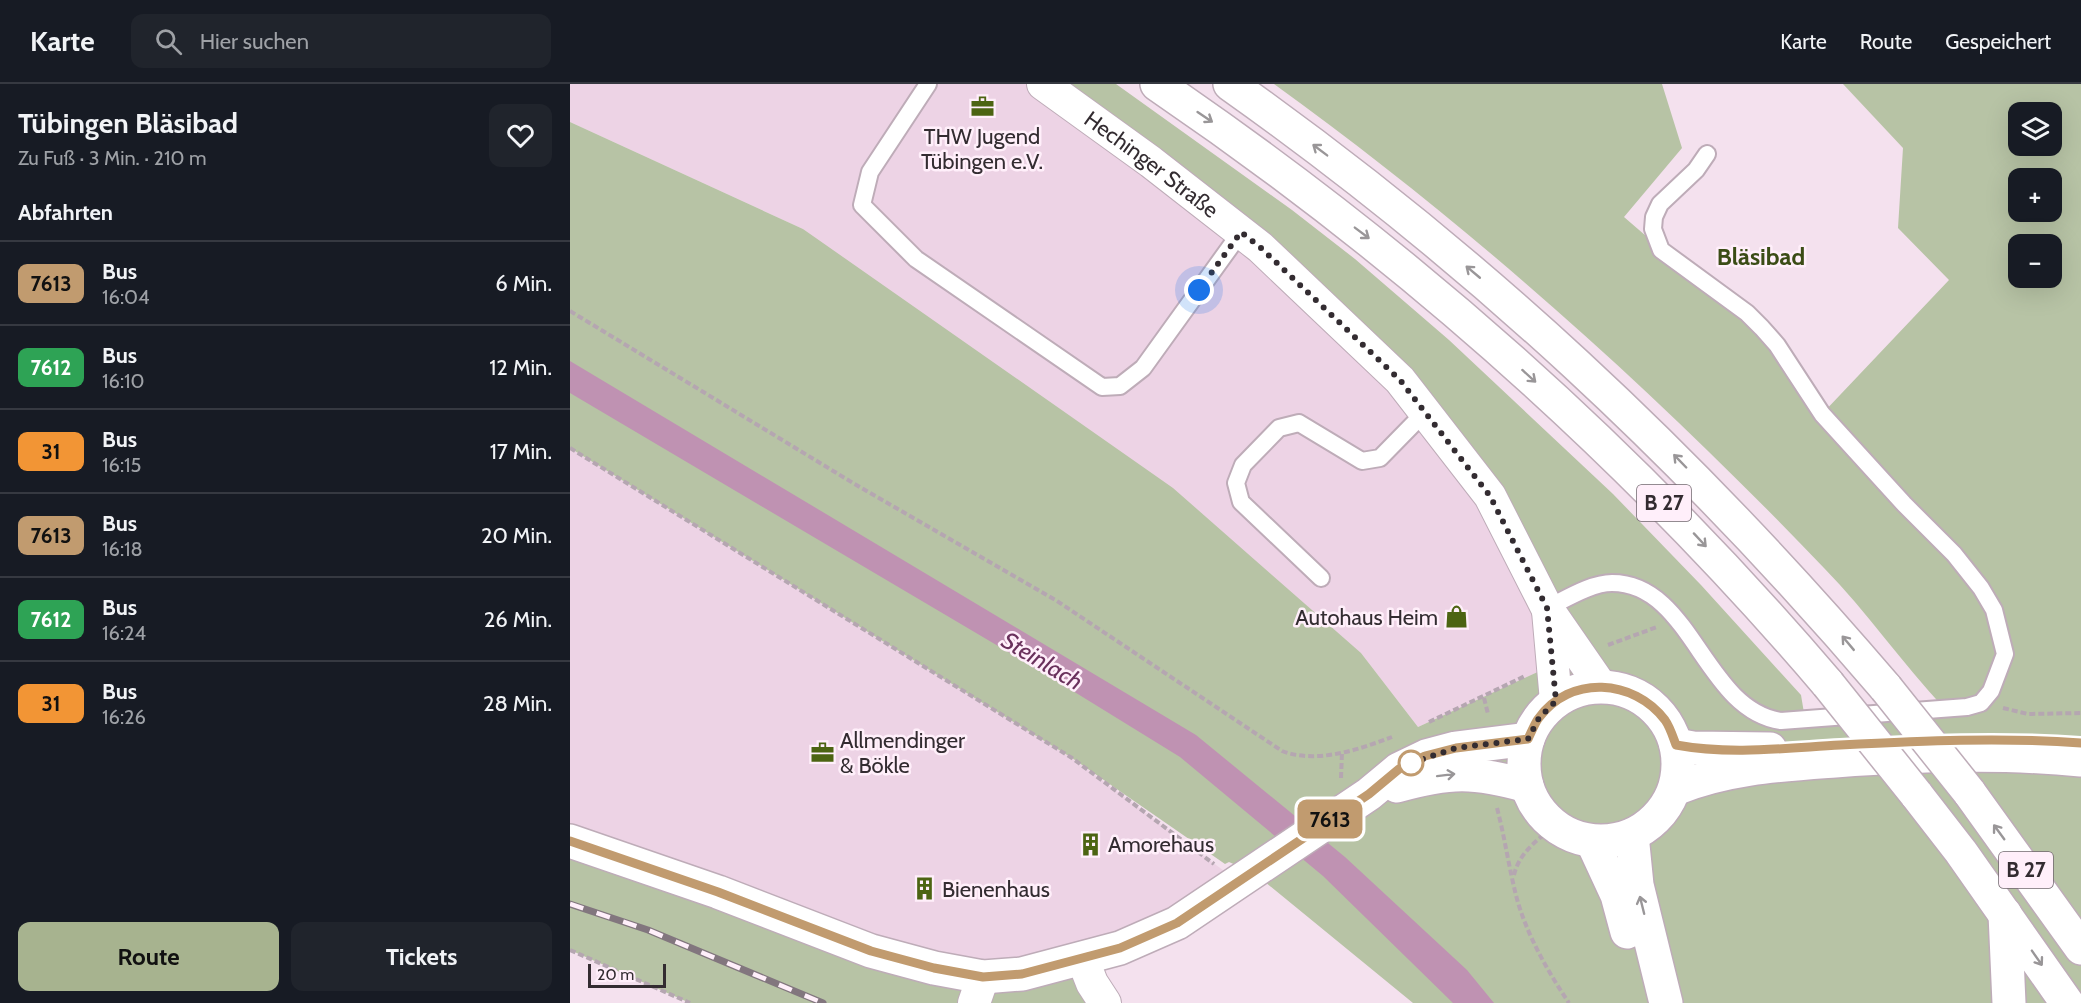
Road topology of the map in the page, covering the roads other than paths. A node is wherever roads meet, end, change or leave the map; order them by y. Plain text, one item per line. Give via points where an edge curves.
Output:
1 (928, 84) edge
2 (1043, 84) edge
3 (1157, 84) edge
4 (1230, 84) edge
5 (1707, 154) dead end
6 (1241, 232) junction
7 (1426, 411) junction
8 (1321, 578) dead end
9 (1547, 608) junction
10 (1568, 660) junction
11 (1600, 686) junction
12 (1556, 701) junction
13 (1528, 739) junction
14 (2081, 743) edge
15 (1676, 745) junction
16 (2081, 760) edge
17 (1527, 786) junction
18 (1675, 789) junction
19 (1351, 795) junction
20 (1632, 835) junction
21 (570, 841) edge
22 (1592, 841) junction
23 (2005, 914) junction
24 (2081, 948) edge
25 (1083, 960) junction
26 (978, 990) edge
27 (1105, 1003) edge
28 (1647, 1003) edge
29 (1666, 1003) edge
30 (2009, 1003) edge
31 (2067, 1003) edge

1 - 6 lane via 870,172 862,205 916,259 1102,387 1120,386 1143,368
2 - 6 street, Hechinger Straße
3 -> 23 main road, B 27, bridge via 1372,240 1486,336 1650,488 1828,684
24 -> 4 main road, B 27, bridge via 1969,792 1886,687 1756,540 1669,451 1576,362 1375,191
5 - 9 lane via 1690,177 1660,204 1653,229 1661,250 1762,327 1822,414 1954,554 1981,588 1994,610 2005,654 1991,691 1981,703 1967,707 1771,720 1738,699 1674,618 1651,595 1639,589 1612,583
6 - 7 street, Hechinger Straße via 1400,380
7 - 8 lane via 1380,458 1362,461 1299,423 1279,428 1243,465 1236,483 1241,502
7 - 9 street, Hechinger Straße via 1490,496
9 - 10 street, Hechinger Straße
10 - 11 street, Hechinger Straße
10 - 12 street
11 - 12 main road via 1577,690
11 - 15 main road via 1626,690 1649,703 1666,722
12 - 13 main road via 1539,718
13 - 17 main road via 1524,763
13 - 19 main road via 1425,756
14 - 15 main road via 2017,738 1744,750
15 - 18 main road
16 - 18 main road via 2032,755 1875,758 1758,767 1699,779
19 -> 17 main road via 1440,776 1475,773
17 - 22 main road via 1538,809 1555,826
18 - 20 main road via 1658,816
19 - 25 main road via 1254,873 1177,923
20 - 22 main road
29 -> 20 main road via 1637,885
21 - 26 main road via 871,951 934,968
22 - 28 main road via 1617,895
23 - 30 main road
23 -> 31 main road, B 27
25 - 26 main road via 1022,974
25 - 27 street

